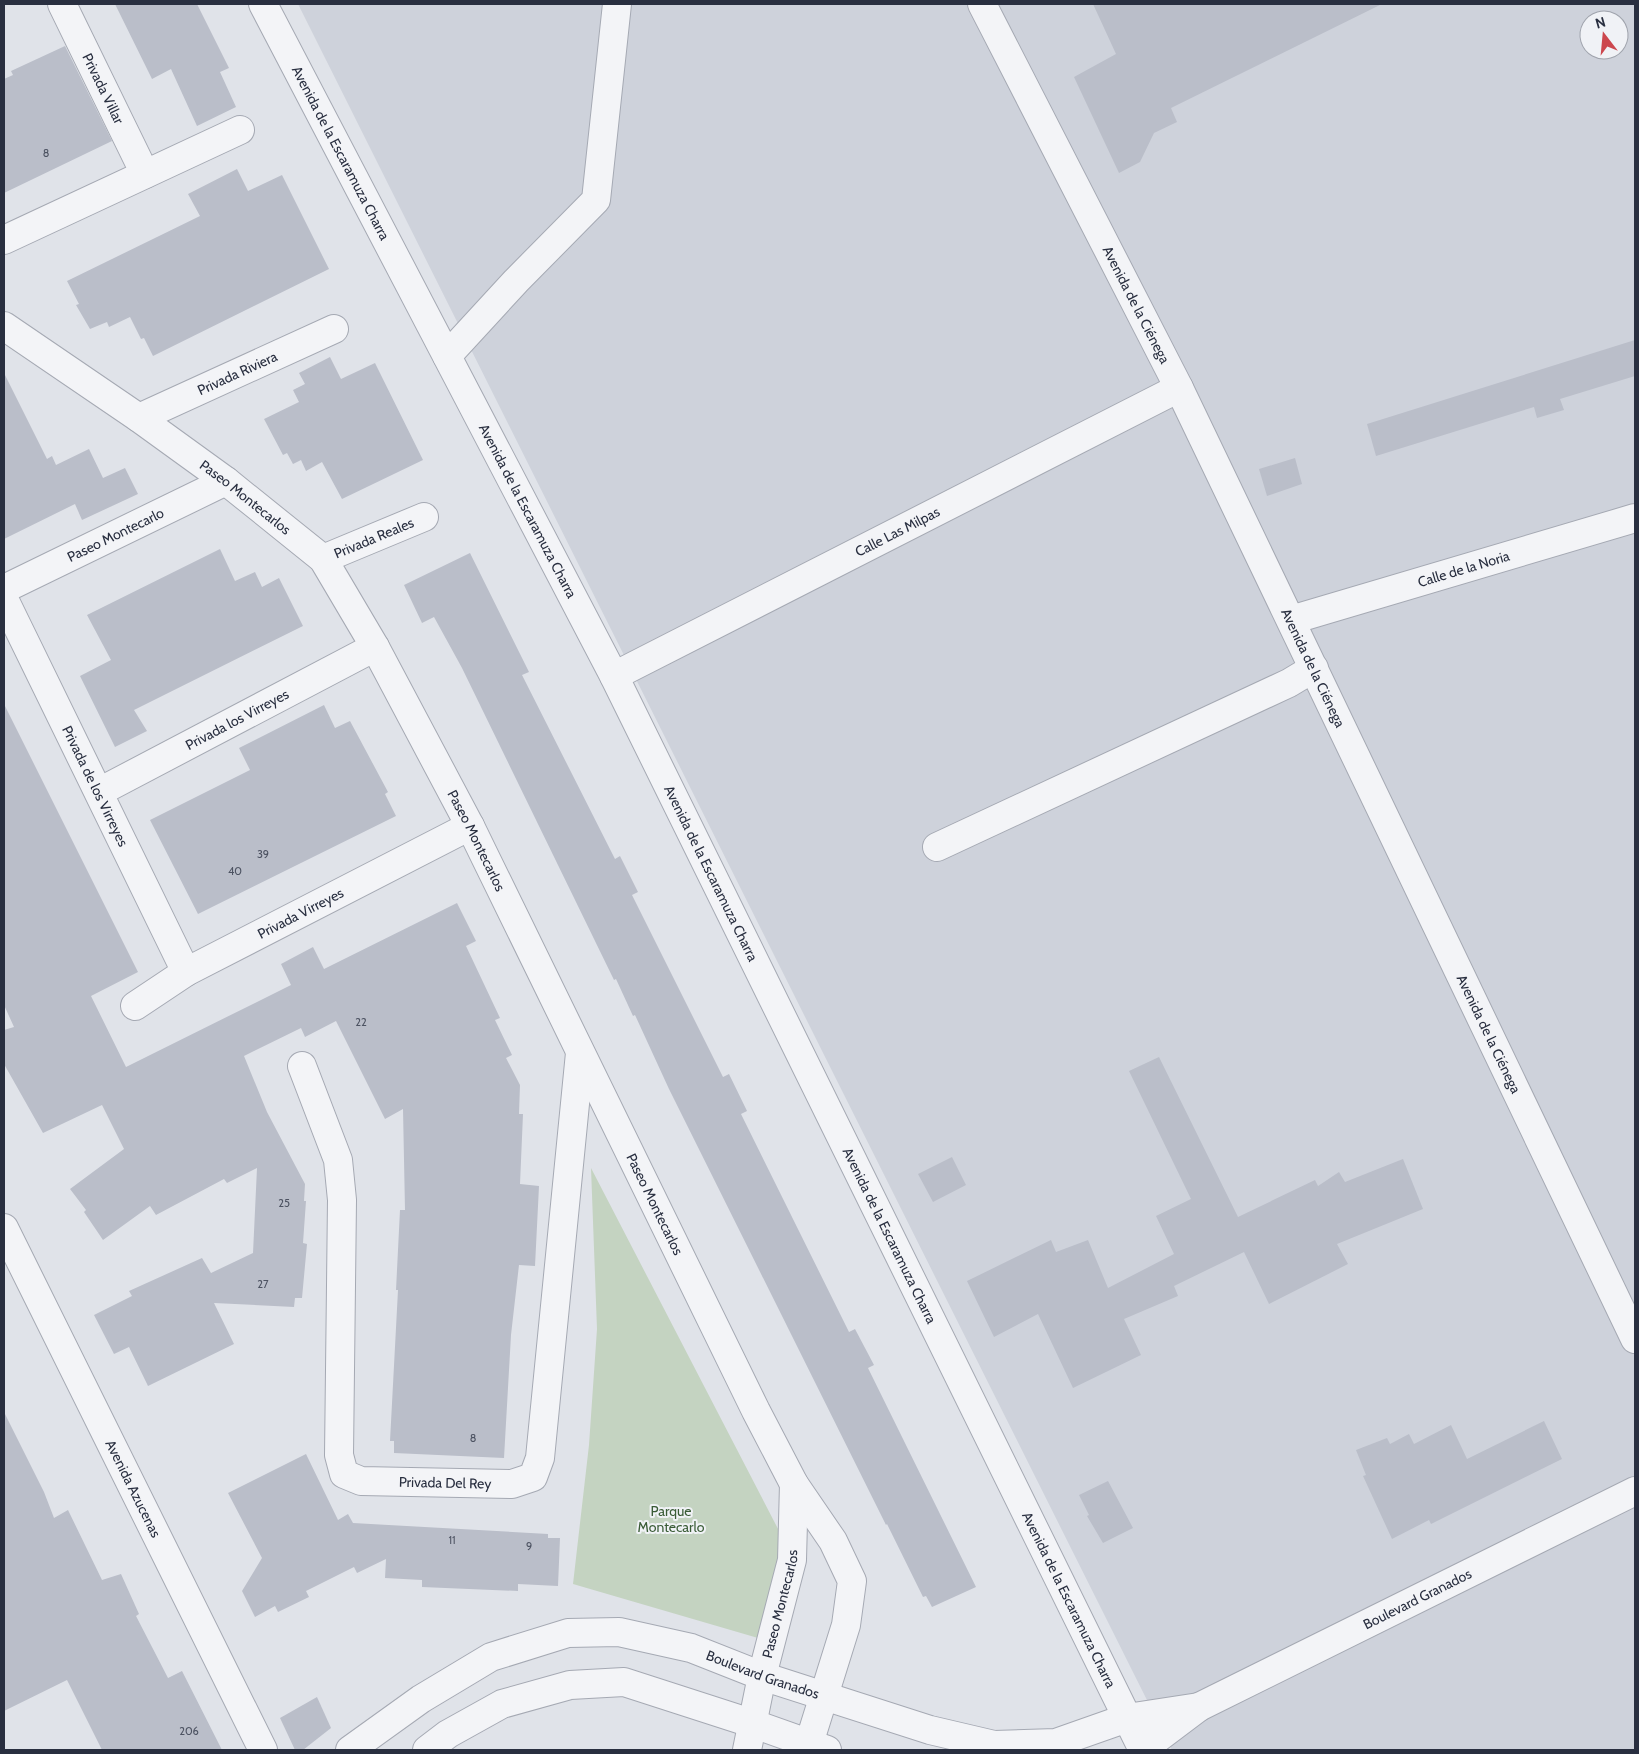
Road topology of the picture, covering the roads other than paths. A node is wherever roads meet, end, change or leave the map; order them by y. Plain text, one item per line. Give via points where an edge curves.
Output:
1 (62, 4) edge
2 (263, 4) edge
3 (618, 4) edge
4 (982, 4) edge
5 (240, 130) dead end
6 (145, 174) junction
7 (4, 240) edge
8 (334, 329) dead end
9 (10, 339) edge
10 (447, 356) junction
11 (1180, 388) junction
12 (139, 418) junction
13 (226, 481) junction
14 (424, 517) dead end
15 (1635, 518) edge
16 (323, 560) junction
17 (4, 589) edge
18 (4, 599) edge
19 (1291, 620) junction
20 (376, 648) junction
21 (1314, 668) junction
22 (614, 676) junction
23 (99, 792) junction
24 (470, 826) junction
25 (937, 847) dead end
26 (186, 972) junction
27 (135, 1006) dead end
28 (580, 1053) junction
29 (302, 1066) dead end
30 (7, 1241) edge
31 (1635, 1339) edge
32 (794, 1484) junction
33 (1635, 1492) edge
34 (762, 1676) junction
35 (825, 1695) junction
36 (1199, 1707) junction
37 (1127, 1718) junction
38 (752, 1723) junction
39 (814, 1748) edge
40 (262, 1750) edge
41 (350, 1750) edge
42 (427, 1750) edge
43 (747, 1750) edge
44 (1142, 1750) edge

1 - 6 street, Privada Villar
2 - 10 street, Avenida de la Escaramuza Charra
3 - 10 street via 596,200
4 - 11 street, Avenida de la Ciénega
5 - 6 street
6 - 7 street
8 - 12 street, Privada Riviera
9 - 12 street, Paseo Montecarlos
10 - 22 street, Avenida de la Escaramuza Charra
11 - 19 street, Avenida de la Ciénega
11 - 22 street, Calle Las Milpas
12 - 13 street, Paseo Montecarlos
13 - 16 street, Paseo Montecarlos
13 - 17 street, Paseo Montecarlo
14 - 16 street, Privada Reales
15 - 19 street, Calle de la Noria
16 - 20 street, Paseo Montecarlos
18 - 23 street, Privada de los Virreyes
19 - 21 street, Avenida de la Ciénega
20 - 23 street, Privada los Virreyes
20 - 24 street, Paseo Montecarlos
21 - 25 street via 1289,683
21 - 31 street, Avenida de la Ciénega
22 - 37 street, Avenida de la Escaramuza Charra
23 - 26 street, Privada de los Virreyes
24 - 26 street, Privada Virreyes
24 - 28 street, Paseo Montecarlos
26 - 27 street, Privada Virreyes
28 - 29 street, Privada Del Rey via 540,1458 533,1477 512,1484 361,1481 344,1474 339,1455 342,1200 338,1160
28 - 32 street, Paseo Montecarlos
30 - 40 street, Avenida Azucenas
32 - 34 street, Paseo Montecarlos via 792,1560
32 - 35 street, Paseo Montecarlos via 833,1541 852,1581 846,1625
33 - 36 street, Boulevard Granados
34 - 35 street, Boulevard Granados
34 - 38 street, Paseo Montecarlos
34 - 41 street, Boulevard Granados via 690,1648 619,1632 568,1633 491,1658 421,1699
35 - 37 street, Boulevard Granados via 930,1730 994,1745 1056,1743
35 - 39 street, Paseo Montecarlos
36 - 37 street, Boulevard Granados
36 - 44 street, Boulevard Granados
37 - 44 street, Avenida de la Escaramuza Charra
38 - 39 street
38 - 42 street via 624,1682 570,1686 502,1704 448,1734
38 - 43 street, Paseo Montecarlos

